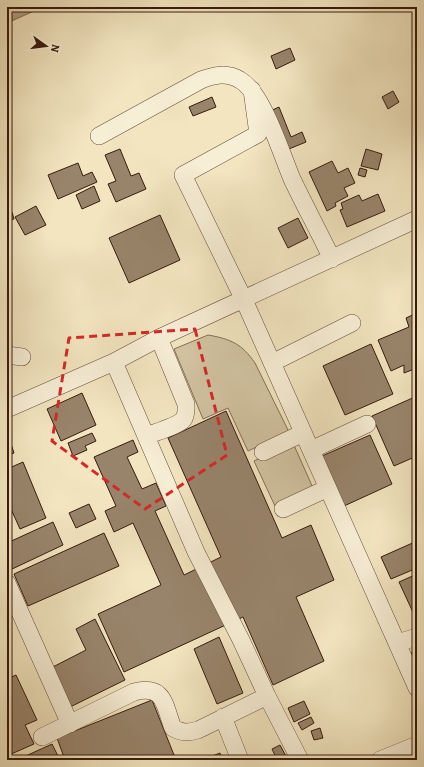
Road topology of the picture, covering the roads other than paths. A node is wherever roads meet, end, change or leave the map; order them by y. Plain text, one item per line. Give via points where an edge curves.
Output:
1 (252, 90) junction
2 (99, 136) dead end
3 (417, 219) edge
4 (332, 259) junction
5 (244, 300) junction
6 (352, 323) dead end
7 (159, 338) junction
8 (114, 362) junction
9 (272, 362) junction
10 (7, 409) edge
11 (367, 424) dead end
12 (303, 433) junction
13 (146, 436) junction
14 (311, 450) junction
15 (263, 452) dead end
16 (328, 488) junction
17 (283, 509) dead end
18 (7, 582) edge
19 (417, 637) edge
20 (397, 643) junction
21 (417, 688) edge
22 (267, 696) junction
23 (223, 717) junction
24 (70, 724) junction
25 (42, 737) dead end
26 (417, 745) edge
27 (240, 760) edge
28 (300, 760) edge
29 (380, 760) edge

1 - 2 street via 240,80 227,75 212,76
1 - 4 street via 261,104 292,178
1 - 5 street via 258,134 183,175
3 - 4 street
4 - 5 street
5 - 7 street
5 - 9 street
6 - 9 street
7 - 8 street
7 - 13 street via 186,404 186,412 183,419 175,424
8 - 10 street
8 - 13 street
9 - 12 street
11 - 14 street
12 - 14 street
12 - 15 street
13 - 22 street via 196,552
14 - 16 street
16 - 17 street
16 - 20 street
18 - 24 street
19 - 20 street
20 - 21 street
22 - 23 street
22 - 28 street
23 - 24 street via 198,730 180,732 173,728 161,697 146,689 134,692
23 - 27 street
24 - 25 street
26 - 29 street

